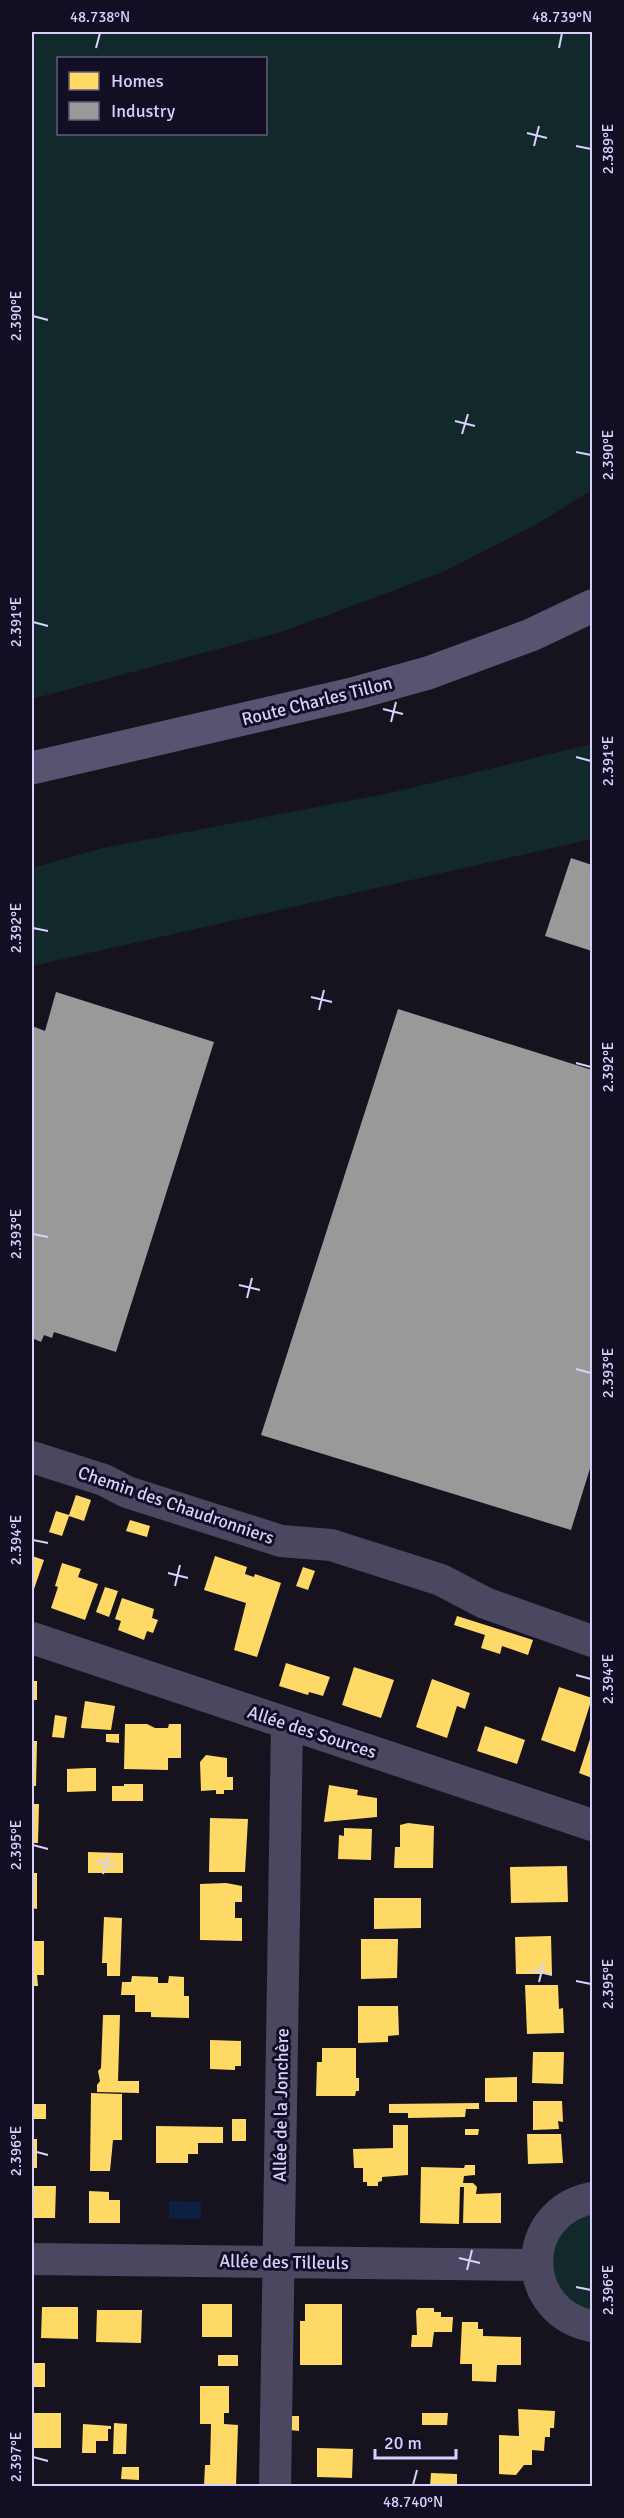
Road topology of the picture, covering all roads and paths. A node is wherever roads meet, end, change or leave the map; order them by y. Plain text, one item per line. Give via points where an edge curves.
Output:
1 (592, 606) edge
2 (32, 768) edge
3 (32, 1457) edge
4 (32, 1638) edge
5 (592, 1641) edge
6 (287, 1724) junction
7 (592, 1825) edge
8 (592, 2198) edge
9 (32, 2259) edge
10 (279, 2262) junction
11 (537, 2265) junction
12 (592, 2326) edge
13 (275, 2487) edge

1 - 2 main road, Route Charles Tillon via 531,635 428,673
3 - 5 street, Chemin des Chaudronniers via 281,1541 330,1545 441,1580 495,1607
4 - 6 street, Allée des Sources
6 - 7 street, Allée des Sources
6 - 10 street, Allée de la Jonchère
8 - 11 street via 562,2211 548,2226 539,2244
9 - 10 street, Allée des Tilleuls
10 - 11 street, Allée des Tilleuls
10 - 13 street, Allée de la Jonchère
11 - 12 street via 540,2284 549,2301 564,2315

